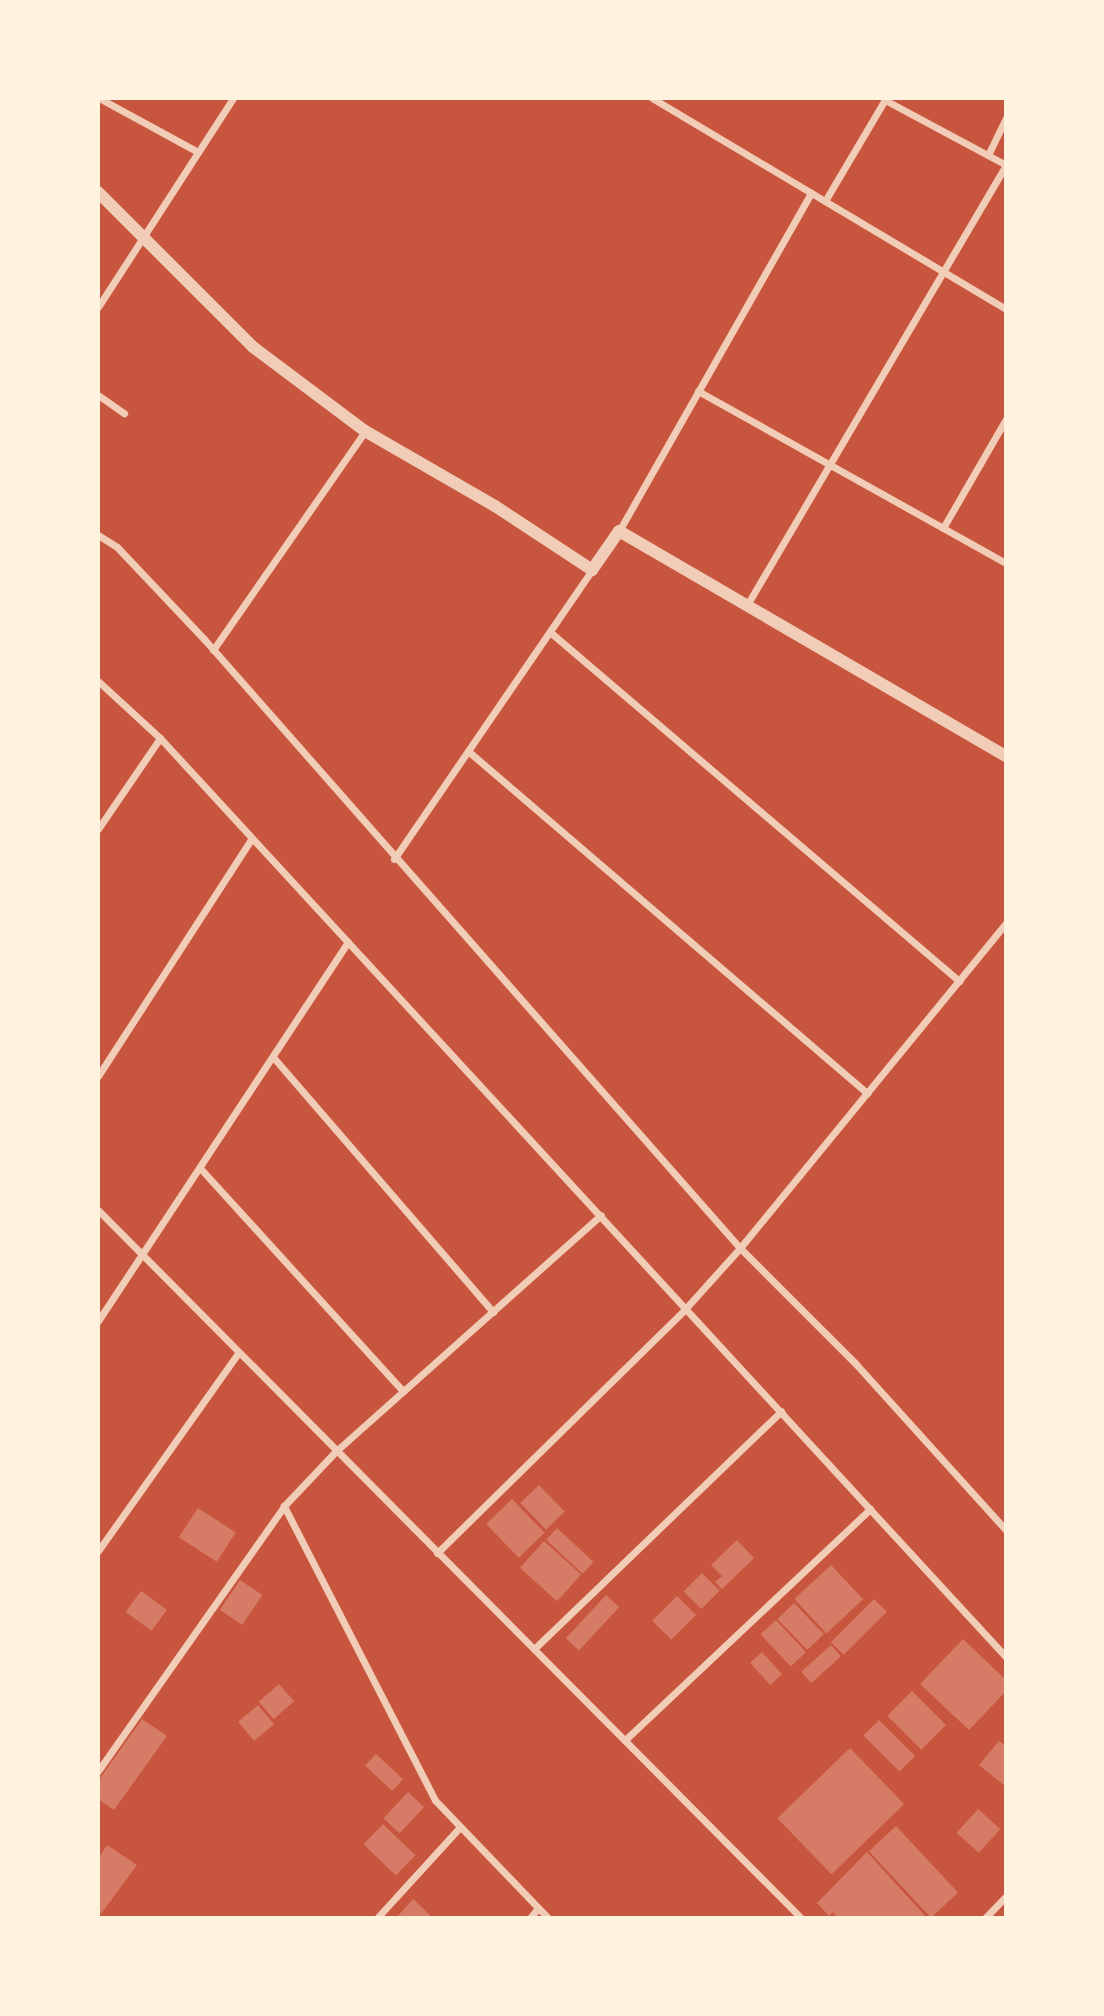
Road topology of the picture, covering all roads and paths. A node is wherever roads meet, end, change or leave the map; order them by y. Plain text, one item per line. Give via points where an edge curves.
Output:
1 (99, 98) edge
2 (233, 98) edge
3 (652, 98) edge
4 (885, 99) edge
5 (1006, 118) edge
6 (198, 152) junction
7 (988, 155) junction
8 (1006, 165) edge
9 (98, 192) edge
10 (811, 193) junction
11 (825, 201) junction
12 (145, 235) junction
13 (943, 271) junction
14 (98, 307) edge
15 (1006, 309) edge
16 (698, 391) junction
17 (98, 395) edge
18 (124, 413) dead end
19 (1006, 419) edge
20 (365, 431) junction
21 (829, 464) junction
22 (943, 528) junction
23 (619, 531) junction
24 (98, 535) edge
25 (1006, 563) edge
26 (592, 570) junction
27 (747, 605) junction
28 (550, 632) junction
29 (213, 650) junction
30 (98, 681) edge
31 (160, 738) junction
32 (468, 751) junction
33 (1006, 756) edge
34 (98, 830) edge
35 (252, 838) junction
36 (394, 859) junction
37 (1006, 923) edge
38 (348, 942) junction
39 (959, 981) junction
40 (273, 1057) junction
41 (98, 1076) edge
42 (867, 1093) junction
43 (200, 1168) junction
44 (98, 1210) edge
45 (601, 1216) junction
46 (740, 1248) junction
47 (143, 1256) junction
48 (686, 1308) junction
49 (493, 1312) junction
50 (98, 1321) edge
51 (238, 1353) junction
52 (403, 1391) junction
53 (781, 1411) junction
54 (335, 1452) junction
55 (284, 1506) junction
56 (870, 1509) junction
57 (1006, 1530) edge
58 (98, 1551) edge
59 (437, 1553) junction
60 (534, 1649) junction
61 (1006, 1657) edge
62 (625, 1740) junction
63 (98, 1771) edge
64 (460, 1827) junction
65 (1006, 1896) edge
66 (538, 1908) junction
67 (376, 1918) edge
68 (530, 1918) edge
69 (548, 1918) edge
70 (801, 1918) edge
71 (985, 1918) edge

1 - 6 street
2 - 6 street
3 - 10 street
4 - 7 street
4 - 11 street
5 - 7 street
6 - 12 street
7 - 8 street
8 - 13 street
9 - 12 street
10 - 11 street
10 - 16 street
11 - 13 street
12 - 14 street
12 - 20 street via 253,347
13 - 15 street
13 - 21 street
16 - 21 street
16 - 23 street
17 - 18 street
19 - 22 street
20 - 26 street
20 - 29 street
21 - 22 street
21 - 27 street
22 - 25 street
23 - 26 street
23 - 27 street
24 - 29 street via 117,547
26 - 28 street
27 - 33 street
28 - 32 street
28 - 39 street
29 - 36 street
30 - 31 street
31 - 34 street
31 - 35 street
32 - 36 street
32 - 42 street
35 - 38 street
35 - 41 street
36 - 46 street
37 - 39 street
38 - 40 street
38 - 45 street
39 - 42 street
40 - 43 street
40 - 49 street
42 - 46 street
43 - 47 street
43 - 52 street
44 - 47 street
45 - 48 street
45 - 49 street
46 - 48 street
46 - 57 street via 855,1363
47 - 50 street
47 - 51 street
48 - 53 street
48 - 59 street
49 - 52 street
51 - 54 street
51 - 58 street
52 - 54 street
53 - 56 street
53 - 60 street
54 - 55 street
54 - 59 street
55 - 63 street
55 - 64 street via 435,1800
56 - 61 street
56 - 62 street
59 - 60 street
60 - 62 street
62 - 70 street
64 - 66 street
64 - 67 street
65 - 71 street
66 - 68 street
66 - 69 street

